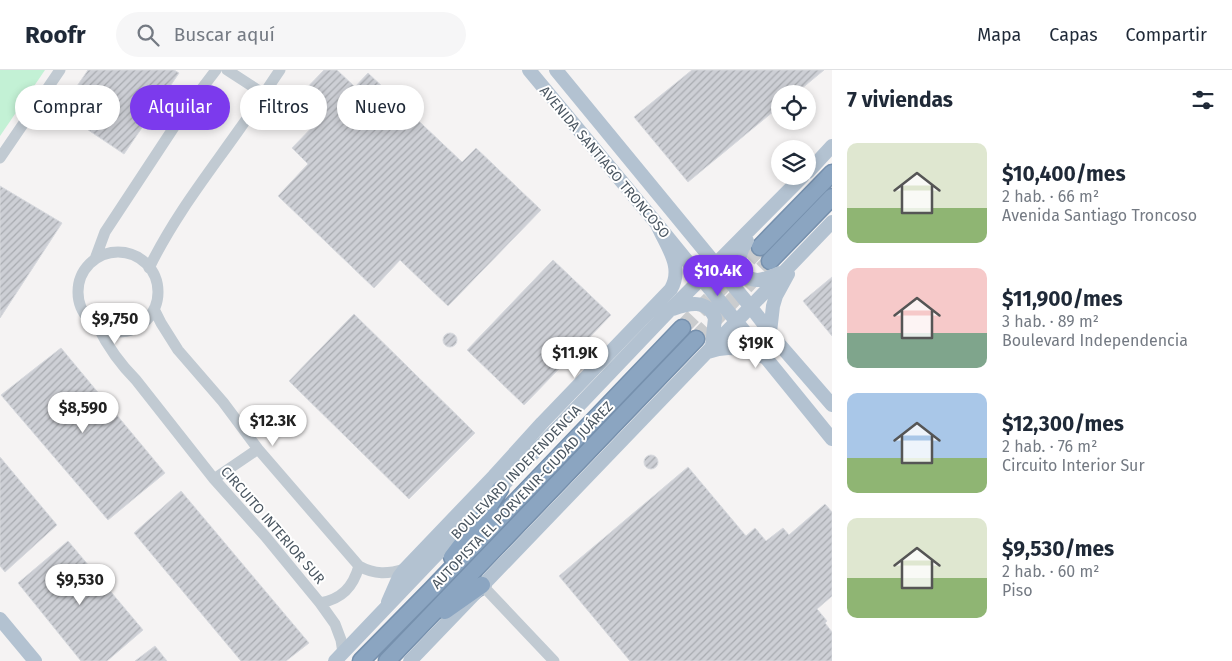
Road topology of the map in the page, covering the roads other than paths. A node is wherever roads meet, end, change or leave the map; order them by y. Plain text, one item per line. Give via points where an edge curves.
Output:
1 (60, 70) edge
2 (216, 70) edge
3 (227, 70) edge
4 (280, 70) edge
5 (528, 70) edge
6 (556, 70) edge
7 (250, 85) edge
8 (270, 85) edge
9 (240, 127) edge
10 (832, 146) edge
11 (0, 158) edge
12 (816, 163) edge
13 (832, 172) edge
14 (794, 185) edge
15 (832, 197) edge
16 (832, 222) edge
17 (657, 224) junction
18 (749, 233) junction
19 (760, 247) tunnel mouth
20 (95, 259) junction
21 (770, 261) tunnel mouth
22 (717, 265) junction
23 (150, 268) junction
24 (787, 268) junction
25 (702, 280) junction
26 (750, 306) junction
27 (154, 309) junction
28 (670, 310) junction
29 (736, 321) junction
30 (98, 327) junction
31 (682, 328) tunnel mouth
32 (770, 332) junction
33 (696, 339) tunnel mouth
34 (708, 350) junction
35 (625, 358) junction
36 (765, 358) junction
37 (832, 405) edge
38 (542, 423) junction
39 (832, 439) edge
40 (258, 449) junction
41 (214, 479) junction
42 (500, 489) junction
43 (359, 566) junction
44 (404, 569) junction
45 (482, 585) junction
46 (432, 589) junction
47 (320, 603) junction
48 (385, 609) junction
49 (0, 619) edge
50 (411, 636) junction
51 (339, 657) edge
52 (34, 661) edge
53 (361, 661) edge
54 (387, 661) edge
55 (410, 661) edge
56 (554, 661) edge

1 - 11 street
2 - 20 street via 184,112 105,232
3 - 7 street
4 - 8 street
5 - 17 main road, AVENIDA SANTIAGO TRONCOSO
6 - 22 main road, AVENIDA SANTIAGO TRONCOSO
9 - 23 street via 190,197
10 - 12 main road
13 - 19 highway
14 - 18 main road, BOULEVARD INDEPENDENCIA
15 - 21 highway
16 - 24 main road
17 - 25 main road, AVENIDA SANTIAGO TRONCOSO
17 - 38 main road via 676,263 677,277 671,289
18 - 22 main road, BOULEVARD INDEPENDENCIA
18 - 24 main road via 739,256 739,268 743,273 759,280
20 - 23 street via 120,253 141,260
20 - 30 street via 83,272 79,298 85,315
22 - 25 main road, BOULEVARD INDEPENDENCIA
22 - 26 main road, AVENIDA SANTIAGO TRONCOSO
23 - 27 street via 158,288
24 - 26 main road
24 - 32 main road via 787,276 773,306
25 - 28 main road, BOULEVARD INDEPENDENCIA
25 - 29 main road, AVENIDA SANTIAGO TRONCOSO
26 - 29 main road
26 - 32 main road, AVENIDA SANTIAGO TRONCOSO
27 - 30 street via 144,322 130,330 108,331
27 - 40 street via 178,350
28 - 34 main road via 696,303 708,308 716,318
28 - 35 main road, BOULEVARD INDEPENDENCIA
29 - 34 main road
29 - 36 main road, AVENIDA SANTIAGO TRONCOSO
30 - 41 street, CIRCUITO INTERIOR SUR via 108,346
31 - 46 highway, AUTOPISTA EL PORVENIR-CIUDAD JUÁREZ
32 - 37 main road, AVENIDA SANTIAGO TRONCOSO
33 - 50 highway
34 - 36 main road via 733,348
34 - 45 main road
35 - 38 main road
35 - 42 main road, BOULEVARD INDEPENDENCIA
36 - 39 main road, AVENIDA SANTIAGO TRONCOSO
38 - 44 main road
40 - 41 street
40 - 43 street
41 - 47 street, CIRCUITO INTERIOR SUR
42 - 46 highway via 441,571
42 - 48 main road, BOULEVARD INDEPENDENCIA
43 - 44 street via 378,573
43 - 47 street via 349,589 330,601
44 - 48 main road
45 - 50 highway
45 - 55 main road
45 - 56 street
46 - 53 highway, AUTOPISTA EL PORVENIR-CIUDAD JUÁREZ
47 - 51 street, CIRCUITO INTERIOR SUR via 335,624 341,640
48 - 51 main road, BOULEVARD INDEPENDENCIA
49 - 52 main road
50 - 54 highway

